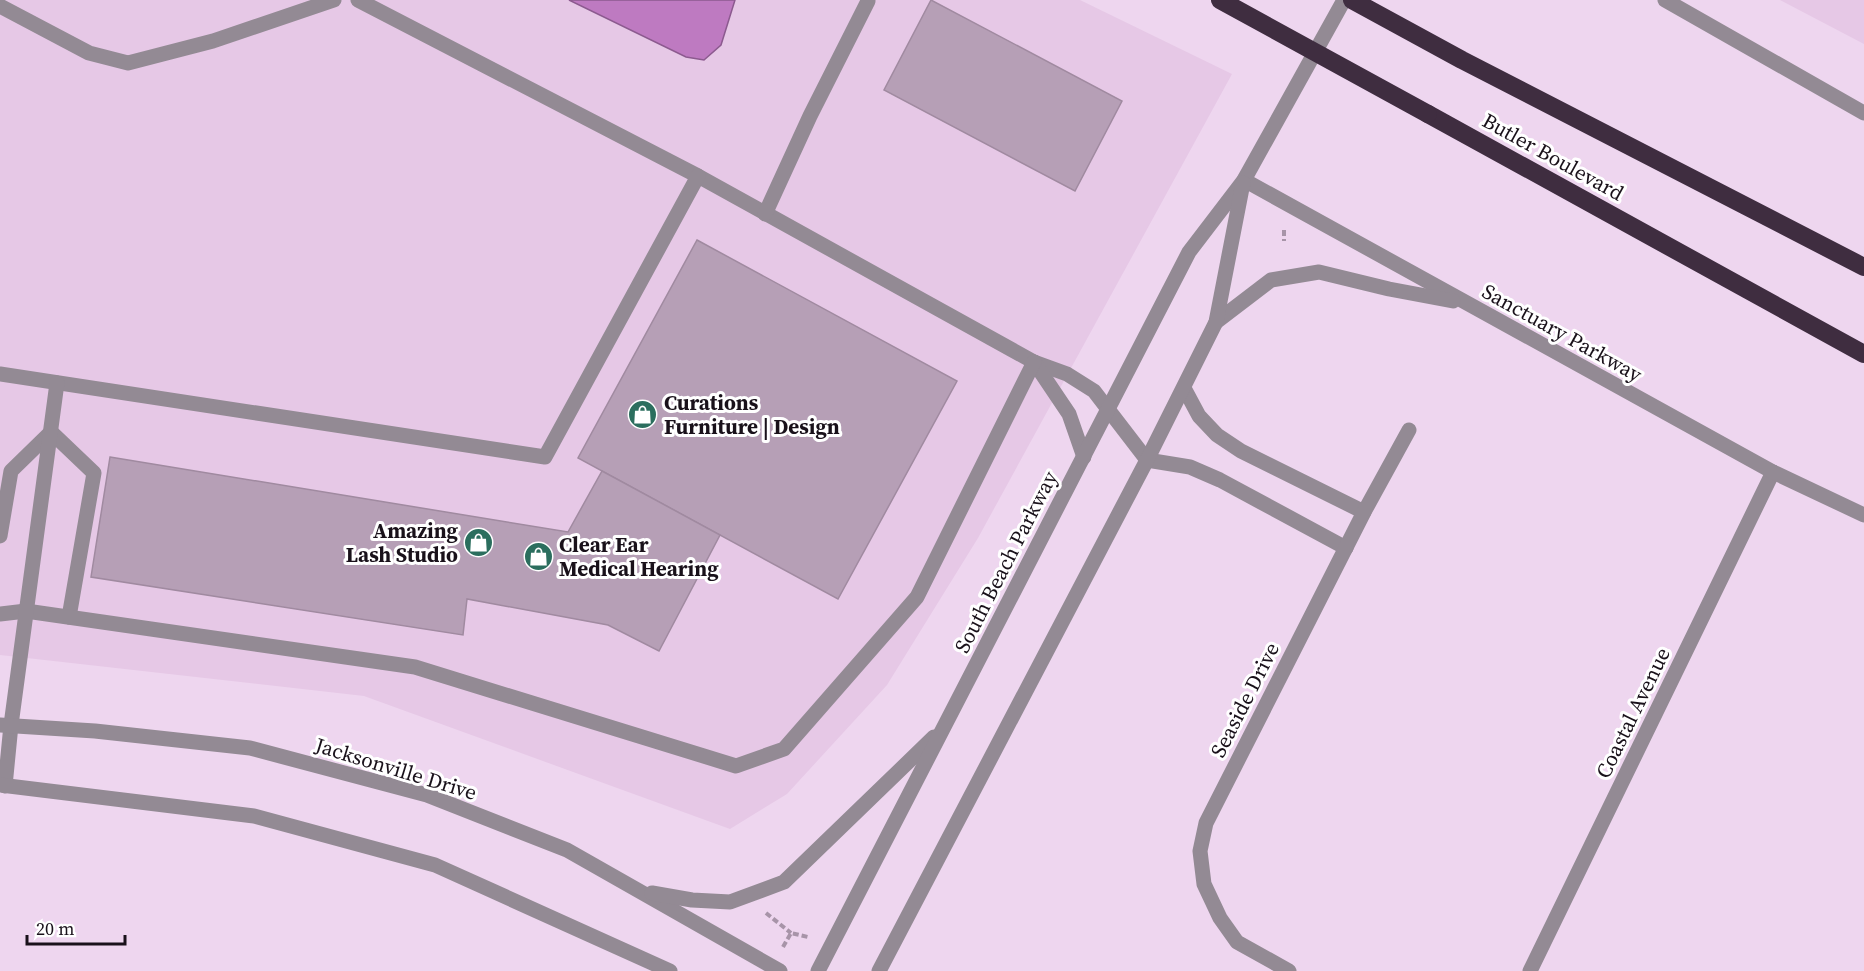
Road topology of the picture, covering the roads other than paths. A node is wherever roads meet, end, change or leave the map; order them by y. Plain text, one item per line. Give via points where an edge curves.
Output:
1 (334, 0) edge
2 (358, 0) edge
3 (1220, 0) edge
4 (1344, 0) edge
5 (1352, 0) edge
6 (1665, 0) edge
7 (868, 1) edge
8 (0, 6) edge
9 (1864, 113) edge
10 (698, 176) junction
11 (1244, 180) junction
12 (765, 214) junction
13 (1864, 267) edge
14 (1465, 304) junction
15 (1215, 322) junction
16 (1864, 354) edge
17 (1034, 362) junction
18 (0, 374) edge
19 (57, 383) junction
20 (1184, 388) junction
21 (1108, 410) junction
22 (1409, 430) dead end
23 (51, 432) junction
24 (1084, 457) junction
25 (1147, 460) junction
26 (1773, 472) junction
27 (1364, 512) junction
28 (1864, 515) edge
29 (0, 536) edge
30 (1346, 549) junction
31 (26, 611) junction
32 (0, 614) edge
33 (69, 617) junction
34 (5, 725) edge
35 (945, 727) junction
36 (3, 786) edge
37 (639, 891) junction
38 (670, 971) edge
39 (780, 971) edge
40 (818, 971) edge
41 (879, 971) edge
42 (1289, 971) edge
43 (1530, 971) edge

1 - 8 street via 213,41 128,63 89,53
2 - 10 street
3 - 16 highway, Butler Boulevard, bridge
4 - 11 street, South Beach Parkway
5 - 13 highway, Butler Boulevard
6 - 9 street
7 - 12 street
10 - 12 street
10 - 19 street via 545,457
11 - 14 street, Sanctuary Parkway
11 - 15 street, South Beach Parkway
11 - 21 street, South Beach Parkway via 1189,252
12 - 17 street
14 - 15 street via 1319,272 1271,280
14 - 26 street, Sanctuary Parkway
15 - 20 street, South Beach Parkway
17 - 21 street via 1067,374 1094,391
17 - 24 street via 1069,414
17 - 33 street via 917,597 784,749 736,766 415,667
18 - 19 street
19 - 23 street
20 - 25 street, South Beach Parkway
20 - 27 street via 1199,416 1216,435
21 - 24 street, South Beach Parkway
21 - 25 street
22 - 27 street, Seaside Drive
23 - 29 street via 10,471
23 - 31 street
23 - 33 street via 94,473
24 - 35 street, South Beach Parkway
25 - 30 street via 1190,467 1220,480
25 - 41 street, South Beach Parkway
26 - 28 street, Sanctuary Parkway
26 - 43 street, Coastal Avenue
27 - 30 street, Seaside Drive
30 - 42 street, Seaside Drive via 1206,823 1200,851 1204,884 1237,942
31 - 32 street
31 - 33 street
31 - 34 street
34 - 36 street
34 - 37 street, Jacksonville Drive via 95,731 261,751 427,795 567,850
35 - 37 street via 784,882 730,902
35 - 40 street, South Beach Parkway
36 - 38 street via 254,816 435,865
37 - 39 street, Jacksonville Drive

